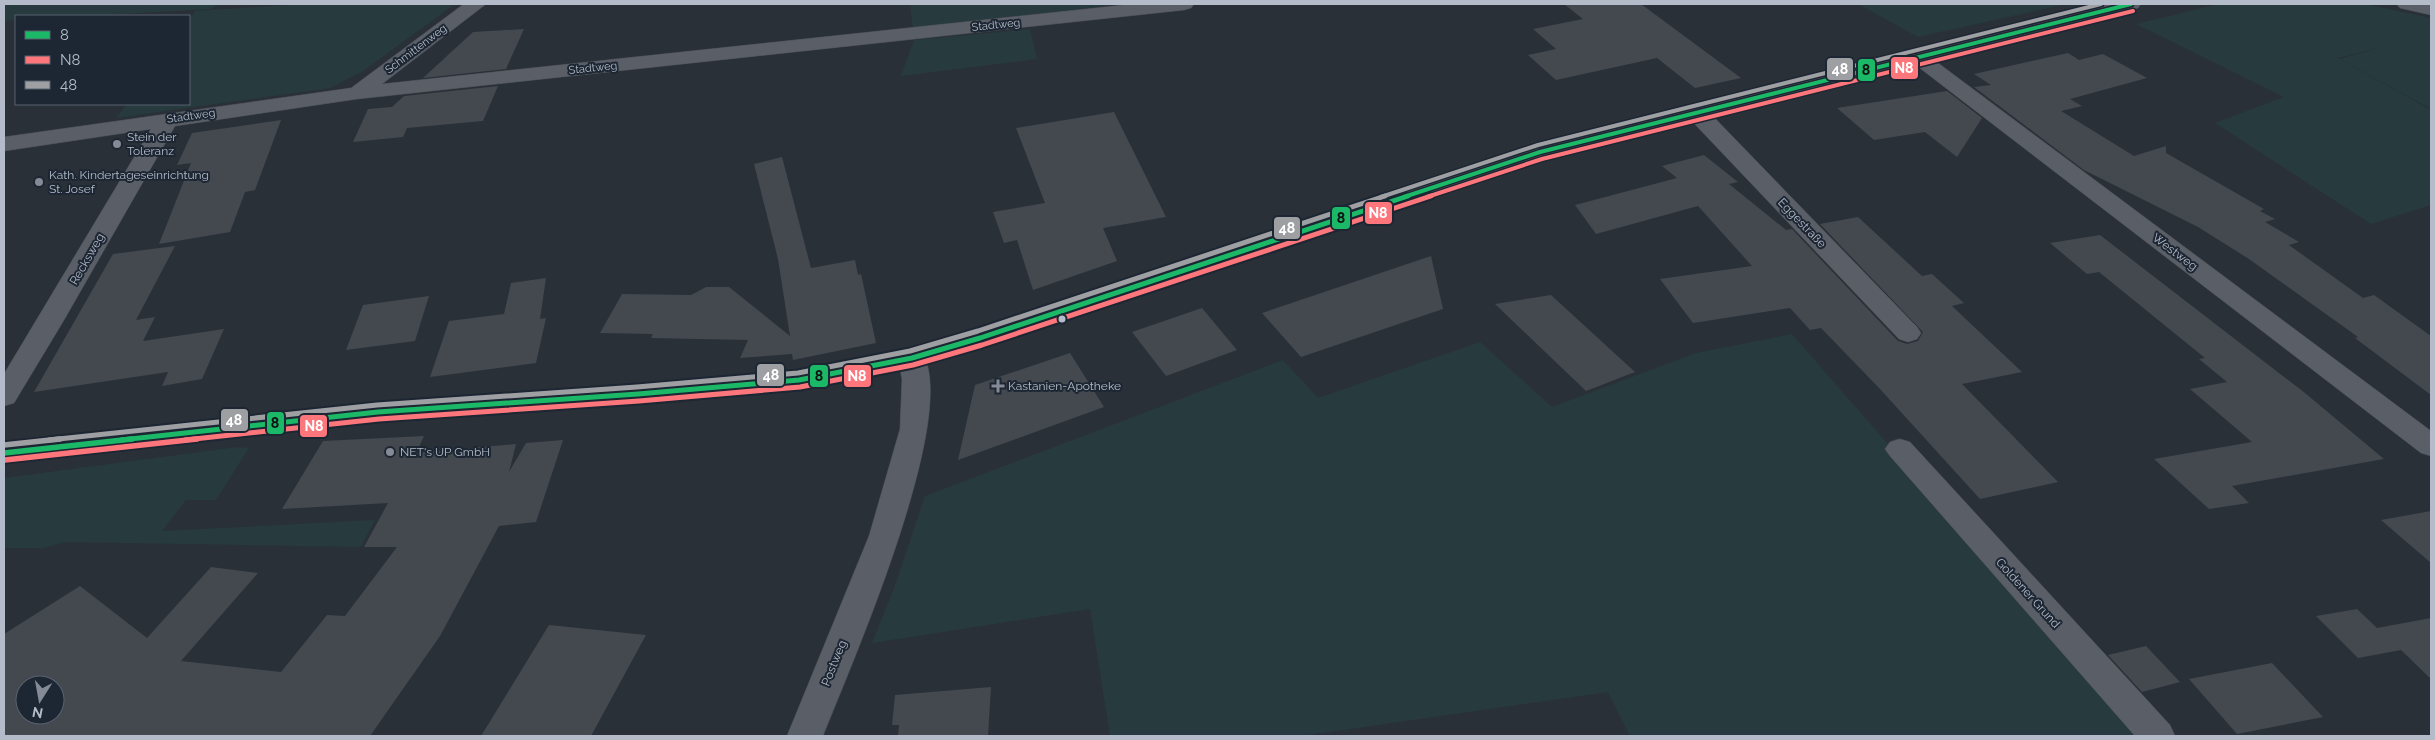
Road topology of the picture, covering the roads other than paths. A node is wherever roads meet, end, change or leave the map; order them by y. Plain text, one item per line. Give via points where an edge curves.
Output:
1 (476, 4) edge
2 (1184, 4) edge
3 (2131, 4) edge
4 (2407, 4) edge
5 (2431, 9) edge
6 (1919, 58) junction
7 (357, 94) junction
8 (1696, 113) junction
9 (167, 120) junction
10 (4, 144) edge
11 (1908, 333) dead end
12 (912, 358) junction
13 (4, 396) edge
14 (2431, 446) edge
15 (1900, 449) dead end
16 (4, 453) edge
17 (805, 736) edge
18 (2157, 736) edge

1 - 7 street, Schmittenweg
2 - 7 street, Stadtweg
3 - 6 main road
4 - 5 street
6 - 8 main road
6 - 14 street, Westweg
7 - 9 street, Stadtweg
8 - 11 street, Eggestraße
8 - 12 main road via 1540,152
9 - 10 street, Stadtweg
9 - 13 street, Recksweg
12 - 16 main road via 799,380 378,412
12 - 17 street, Postweg via 916,379 914,429 886,536
15 - 18 street, Goldener Grund

